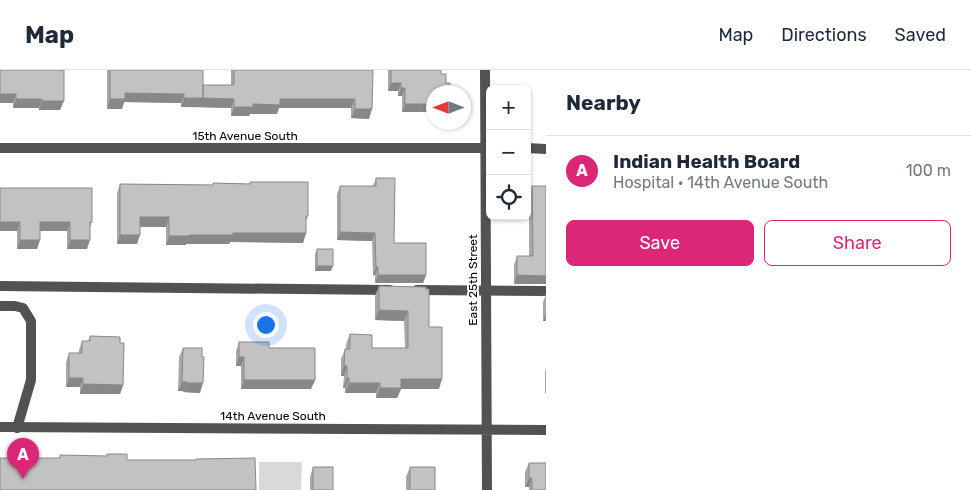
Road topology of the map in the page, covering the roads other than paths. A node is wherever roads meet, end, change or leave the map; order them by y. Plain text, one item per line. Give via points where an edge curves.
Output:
1 (486, 70) edge
2 (488, 130) edge
3 (0, 148) edge
4 (486, 148) edge
5 (531, 148) edge
6 (546, 149) edge
7 (487, 175) edge
8 (0, 286) edge
9 (485, 290) junction
10 (546, 291) edge
11 (0, 306) edge
12 (0, 427) edge
13 (17, 428) junction
14 (486, 430) junction
15 (546, 430) edge
16 (487, 490) edge

1 - 2 street, East 25th Street
3 - 4 street, 15th Avenue South
5 - 6 street
7 - 9 street, East 25th Street
8 - 9 street
9 - 10 street
9 - 14 street, East 25th Street
11 - 13 street via 23,308 32,322 30,380
12 - 13 street, 14th Avenue South
13 - 14 street, 14th Avenue South
14 - 15 street, 14th Avenue South
14 - 16 street, East 25th Street

